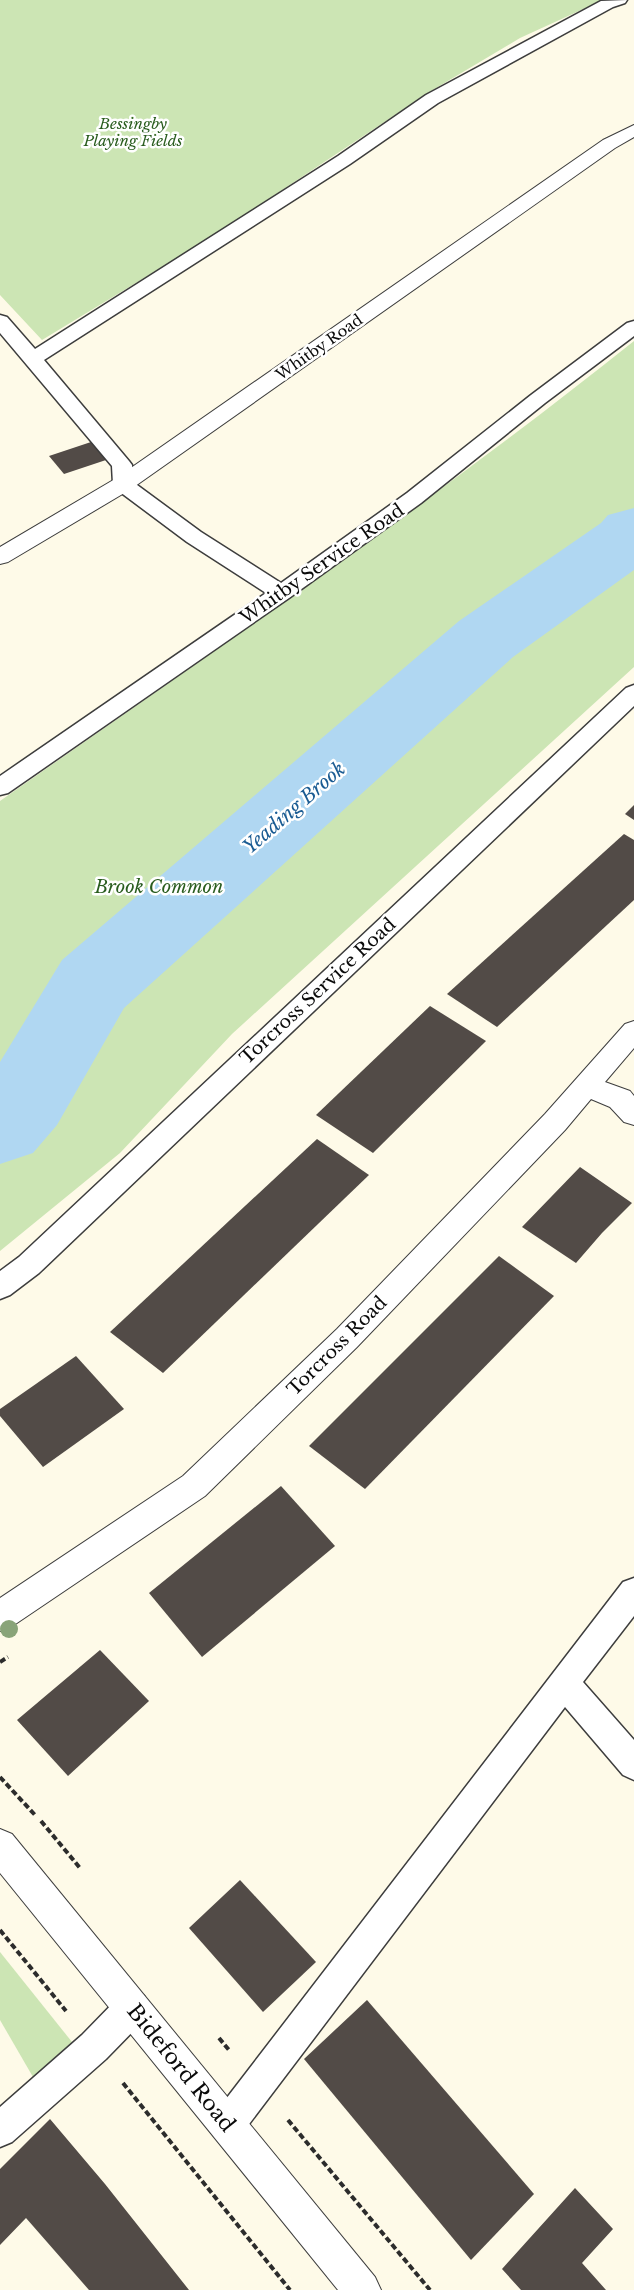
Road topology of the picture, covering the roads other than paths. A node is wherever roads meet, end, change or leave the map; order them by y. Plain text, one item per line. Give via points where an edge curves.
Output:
1 (619, 0) edge
2 (634, 130) edge
3 (0, 321) edge
4 (634, 327) edge
5 (33, 359) junction
6 (123, 484) junction
7 (0, 557) edge
8 (280, 593) junction
9 (634, 694) edge
10 (0, 787) edge
11 (634, 1031) edge
12 (587, 1086) junction
13 (634, 1114) edge
14 (0, 1287) edge
15 (634, 1592) edge
16 (0, 1616) edge
17 (564, 1682) junction
18 (634, 1764) edge
19 (0, 1846) edge
20 (132, 2008) junction
21 (228, 2124) junction
22 (0, 2130) edge
23 (362, 2290) edge

1 - 5 lane via 519,50 432,99 344,160
2 - 6 street, Whitby Road via 600,150
3 - 5 lane
4 - 8 lane, Whitby Service Road via 414,498
5 - 6 lane via 122,465
6 - 7 street, Whitby Road
6 - 8 lane via 187,532
8 - 10 lane, Whitby Service Road
9 - 14 lane, Torcross Service Road via 136,1166 29,1265
11 - 12 street, Torcross Road via 605,1061
12 - 13 street via 620,1099
12 - 16 street, Torcross Road via 353,1331 194,1486
15 - 17 lane
17 - 18 lane
17 - 21 lane
19 - 20 street, Bideford Road
20 - 21 street, Bideford Road
20 - 22 lane via 94,2047
21 - 23 street, Bideford Road

